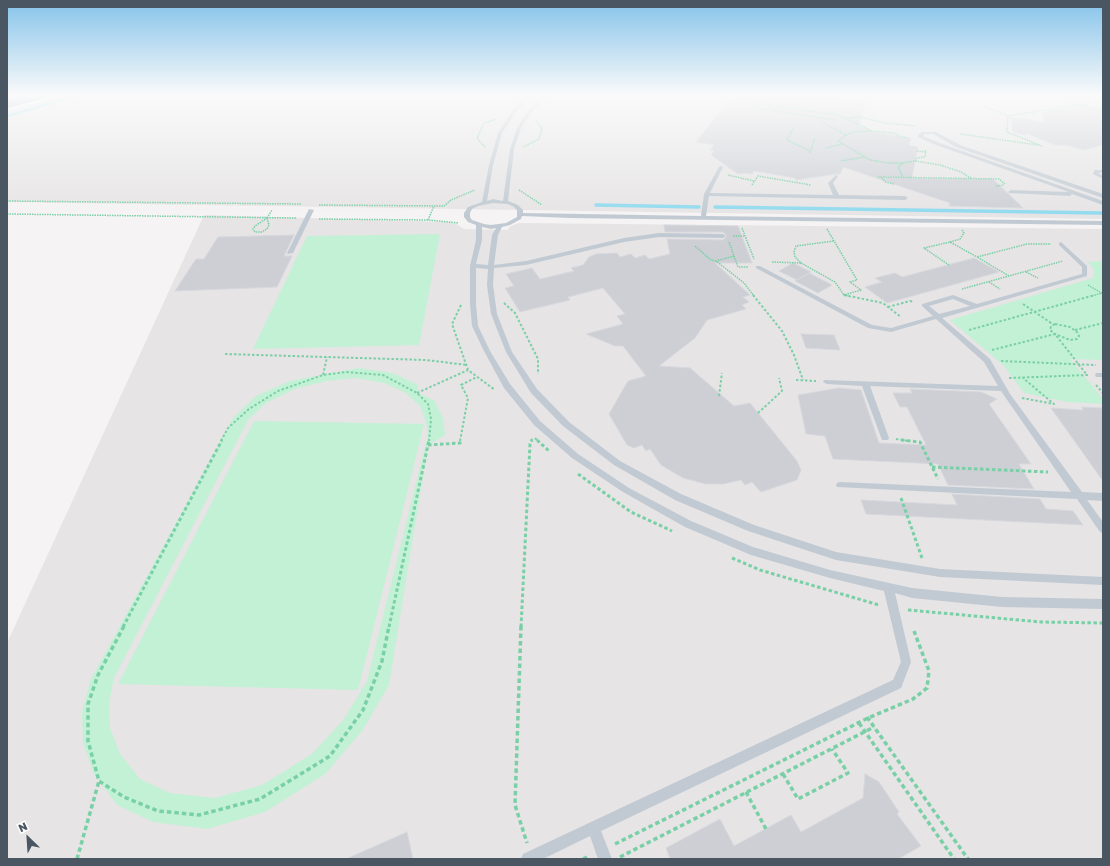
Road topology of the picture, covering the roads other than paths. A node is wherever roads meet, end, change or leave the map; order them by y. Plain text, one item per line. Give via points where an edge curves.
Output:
1 (499, 135) edge
2 (517, 135) edge
3 (921, 135) edge
4 (938, 135) edge
5 (720, 170) road end
6 (1103, 171) edge
7 (836, 176) dead end
8 (1103, 178) edge
9 (1011, 192) dead end
10 (707, 194) junction
11 (1079, 195) junction
12 (1103, 196) edge
13 (837, 197) junction
14 (905, 198) dead end
15 (484, 202) junction
16 (505, 202) junction
17 (1103, 203) edge
18 (311, 210) dead end
19 (520, 214) junction
20 (702, 218) junction
21 (1103, 223) edge
22 (479, 225) junction
23 (500, 226) junction
24 (725, 236) road end
25 (1061, 244) road end
26 (290, 253) dead end
27 (473, 266) junction
28 (490, 267) junction
29 (758, 267) road end
30 (977, 306) junction
31 (937, 318) junction
32 (827, 382) road end
33 (865, 384) junction
34 (1003, 388) junction
35 (885, 438) road end
36 (840, 485) dead end
37 (1080, 496) junction
38 (1103, 497) edge
39 (1103, 529) edge
40 (1103, 581) edge
41 (888, 588) junction
42 (1103, 604) edge
43 (594, 828) junction
44 (530, 858) edge
45 (605, 859) edge

1 - 15 lane
2 - 16 lane via 512,149
3 - 11 lane
4 - 12 lane via 958,146
5 - 10 lane
6 - 8 lane via 1095,173
7 - 13 lane via 830,183
9 - 11 lane
10 - 13 lane
10 - 20 lane
11 - 17 lane
13 - 14 lane
15 - 16 lane
15 - 22 lane via 467,212 470,221
16 - 19 lane via 516,206
18 - 26 lane
19 - 20 lane
19 - 23 lane via 514,221
20 - 21 lane
22 - 23 lane
22 - 27 lane via 479,240
23 - 28 lane via 495,235
24 - 28 lane via 659,234 526,263
25 - 30 lane via 1085,267 1085,275
27 - 28 lane
27 - 41 lane via 475,326 487,351 507,386 537,423 575,456 626,490 688,524 751,551
28 - 40 lane via 494,314 509,352 534,391 566,424 617,463 678,497 751,528 836,556 940,573
29 - 31 lane via 870,327 891,330
30 - 31 lane
30 - 31 lane via 953,297 924,305
31 - 34 lane via 987,361
32 - 33 lane
33 - 34 lane
33 - 35 lane
34 - 37 lane
36 - 37 lane
37 - 38 lane
37 - 39 lane
41 - 42 lane via 1002,602
41 - 43 lane via 906,662 897,684
43 - 44 lane
43 - 45 lane

